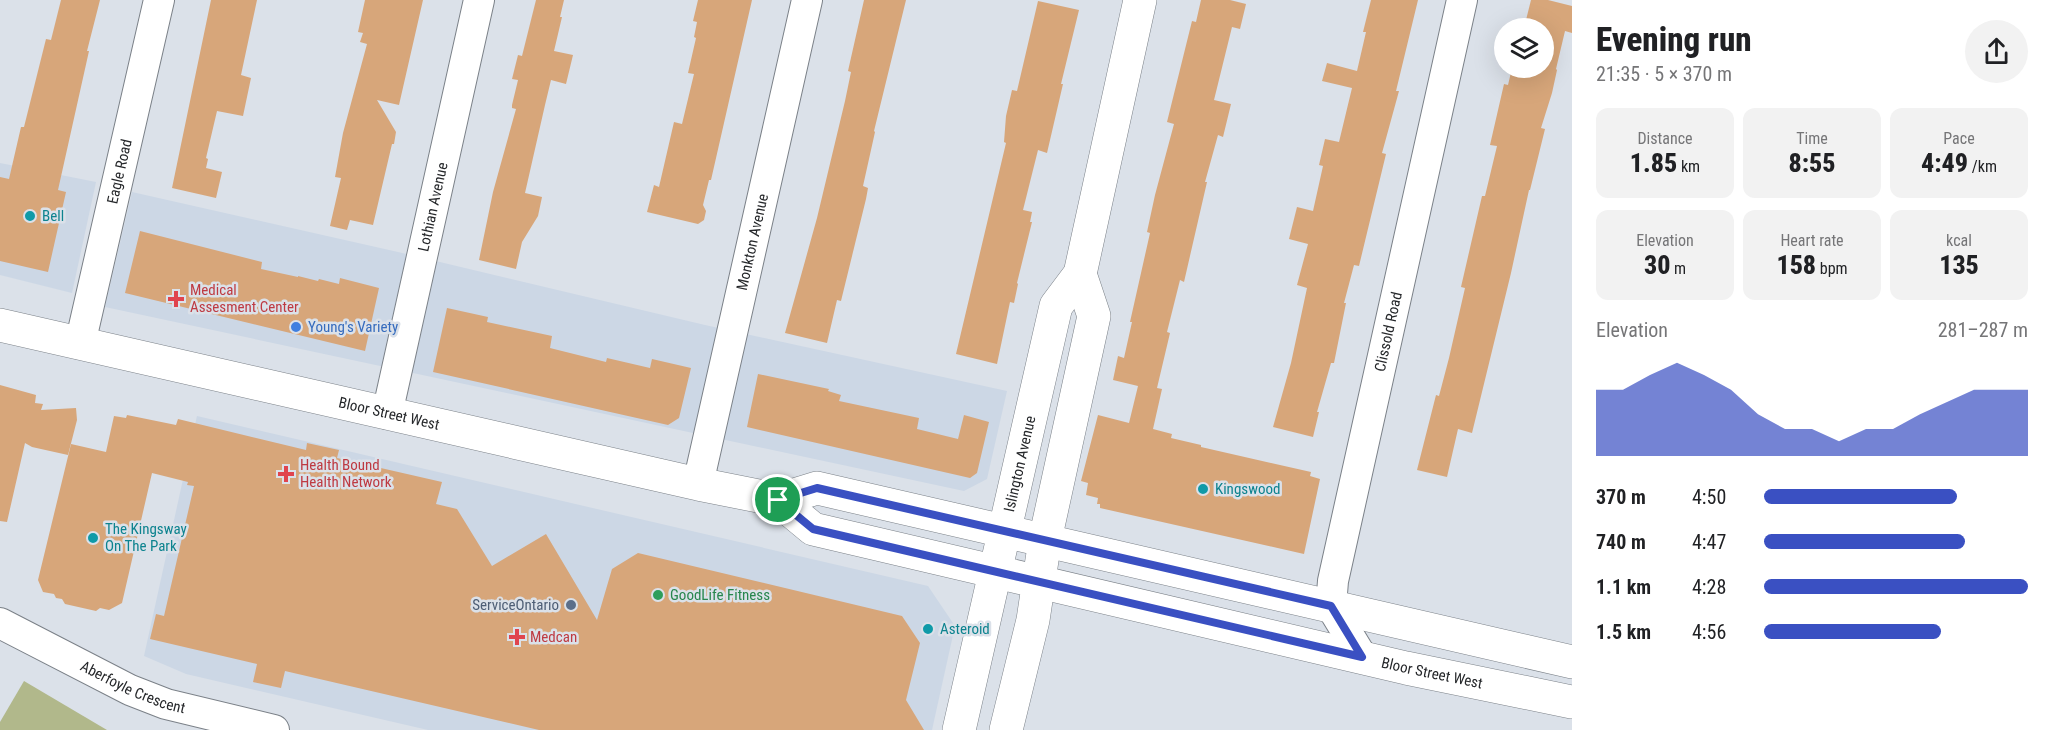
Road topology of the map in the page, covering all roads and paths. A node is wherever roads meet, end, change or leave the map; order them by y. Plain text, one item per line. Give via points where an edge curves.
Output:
1 (159, 0) edge
2 (479, 0) edge
3 (807, 0) edge
4 (1140, 0) edge
5 (1462, 0) edge
6 (1080, 274) junction
7 (0, 325) edge
8 (81, 344) junction
9 (387, 414) junction
10 (698, 484) junction
11 (778, 500) junction
12 (1006, 531) junction
13 (1045, 540) junction
14 (996, 572) junction
15 (1038, 581) junction
16 (1331, 606) junction
17 (0, 623) edge
18 (1362, 657) junction
19 (1572, 662) edge
20 (1572, 702) edge
21 (274, 730) edge
22 (958, 730) edge
23 (1006, 730) edge

1 - 8 street, Eagle Road
2 - 9 street, Lothian Avenue
3 - 10 street, Monkton Avenue
4 - 6 main road, Islington Avenue
5 - 16 street, Clissold Road via 1333,581
6 - 12 main road, Islington Avenue via 1056,306
6 - 13 main road via 1094,316
7 - 8 main road, Bloor Street West
8 - 9 main road, Bloor Street West
9 - 10 main road, Bloor Street West
10 - 11 main road, Bloor Street West
11 - 12 main road, Bloor Street West via 817,488
11 - 14 main road, Bloor Street West via 813,529
12 - 13 main road, Bloor Street West
12 - 14 main road, Islington Avenue
13 - 15 main road
13 - 16 main road, Bloor Street West
14 - 15 main road, Bloor Street West
14 - 22 main road, Islington Avenue
15 - 18 main road, Bloor Street West
15 - 23 main road via 1033,620
16 - 18 street
16 - 19 main road, Bloor Street West
17 - 21 street, Aberfoyle Crescent via 130,690 166,704
18 - 20 main road, Bloor Street West

